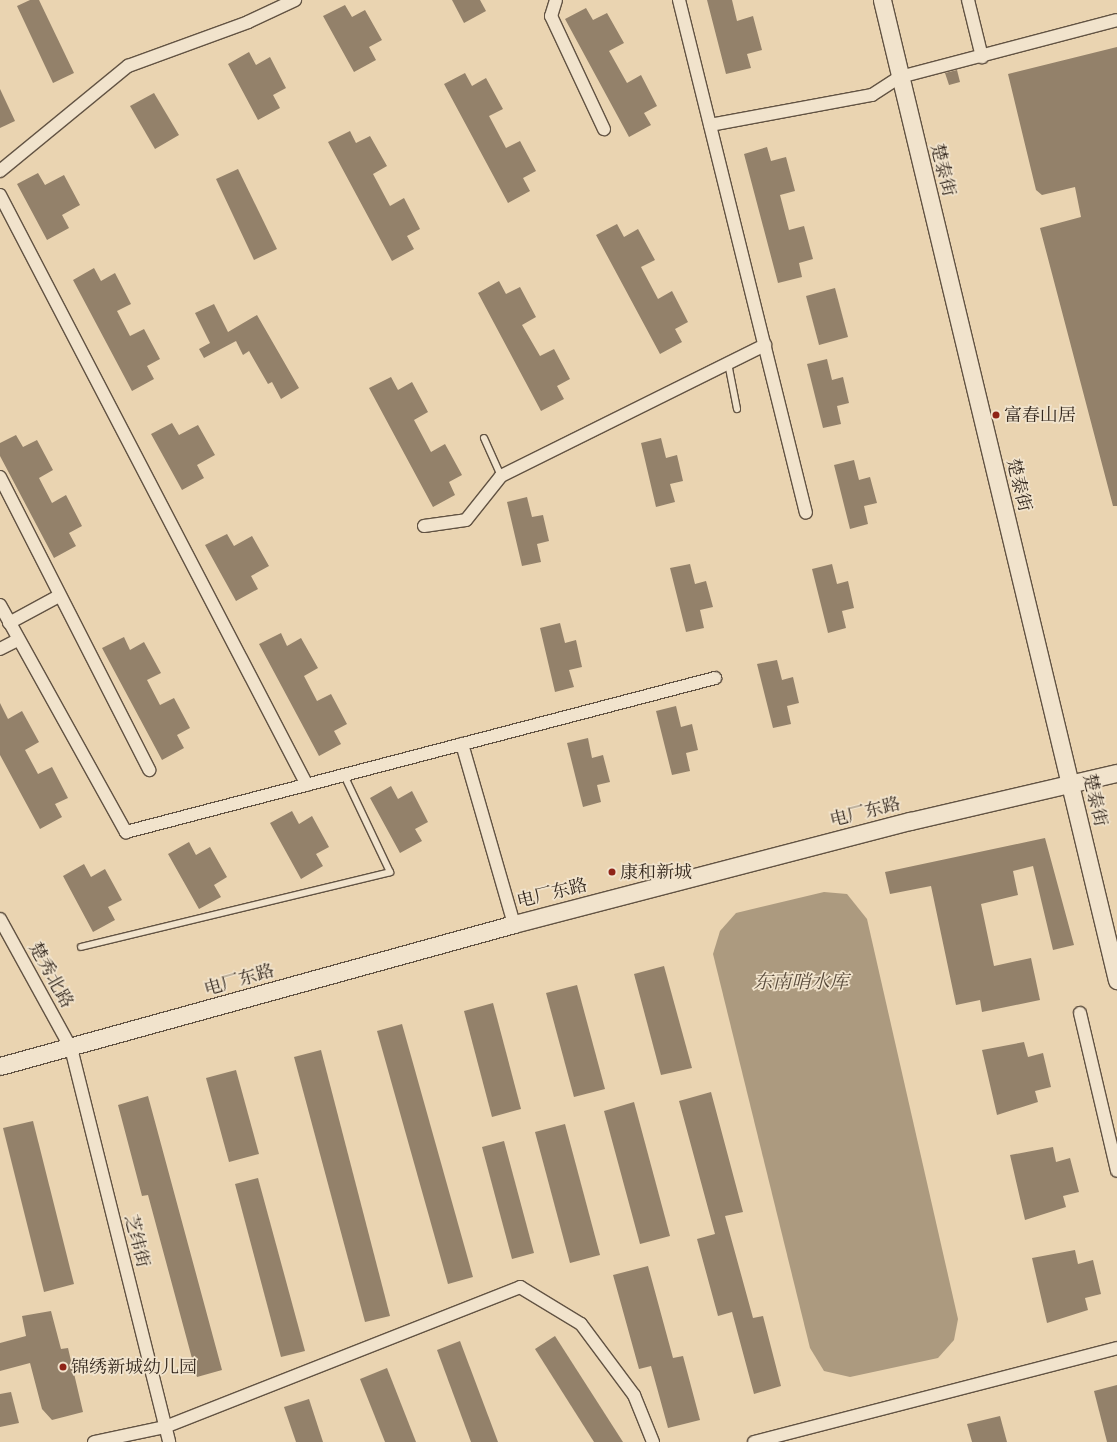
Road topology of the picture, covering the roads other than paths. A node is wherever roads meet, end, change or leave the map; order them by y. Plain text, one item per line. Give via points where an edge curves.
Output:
1 (295, 0) edge
2 (556, 0) edge
3 (679, 0) edge
4 (882, 0) edge
5 (968, 0) edge
6 (1117, 20) edge
7 (982, 57) junction
8 (900, 77) junction
9 (710, 125) junction
10 (604, 129) dead end
11 (0, 171) edge
12 (0, 195) edge
13 (765, 345) junction
14 (728, 364) junction
15 (737, 409) dead end
16 (484, 438) dead end
17 (502, 476) junction
18 (0, 477) edge
19 (806, 513) dead end
20 (424, 526) dead end
21 (59, 596) junction
22 (0, 605) edge
23 (9, 624) junction
24 (18, 640) junction
25 (0, 649) edge
26 (715, 678) dead end
27 (462, 744) junction
28 (149, 770) dead end
29 (1117, 773) edge
30 (344, 775) junction
31 (307, 785) junction
32 (1070, 785) junction
33 (0, 919) edge
34 (514, 924) junction
35 (81, 947) dead end
36 (1117, 980) edge
37 (1080, 1012) dead end
38 (71, 1048) junction
39 (0, 1066) edge
40 (1117, 1171) edge
41 (1117, 1348) edge
42 (165, 1427) junction
43 (94, 1442) edge
44 (169, 1442) edge
45 (653, 1442) edge
46 (754, 1442) edge

1 - 11 street via 248,22 128,66
2 - 10 street via 551,16
3 - 9 street
4 - 8 street, 楚泰街
5 - 7 street
6 - 7 street
7 - 8 street
8 - 9 street via 872,95
8 - 32 street, 楚泰街
9 - 13 street
12 - 31 street
13 - 14 street
13 - 19 street
14 - 15 lane
14 - 17 street
16 - 17 lane
17 - 20 street via 466,520
18 - 21 street
21 - 23 street
21 - 28 street
22 - 23 street
23 - 24 street
24 - 25 street
24 - 31 street via 126,832
26 - 27 street
27 - 30 street
27 - 34 street
29 - 32 street, 电厂东路
30 - 31 street
30 - 35 lane via 390,872
32 - 34 street, 电厂东路 via 910,821
32 - 36 street, 楚泰街
33 - 38 street, 楚秀北路
34 - 38 street, 电厂东路
37 - 40 street
38 - 39 street, 电厂东路
38 - 42 street, 芝纬街
41 - 46 street
42 - 43 street
42 - 44 street, 芝纬街
42 - 45 street via 520,1287 581,1324 634,1395

